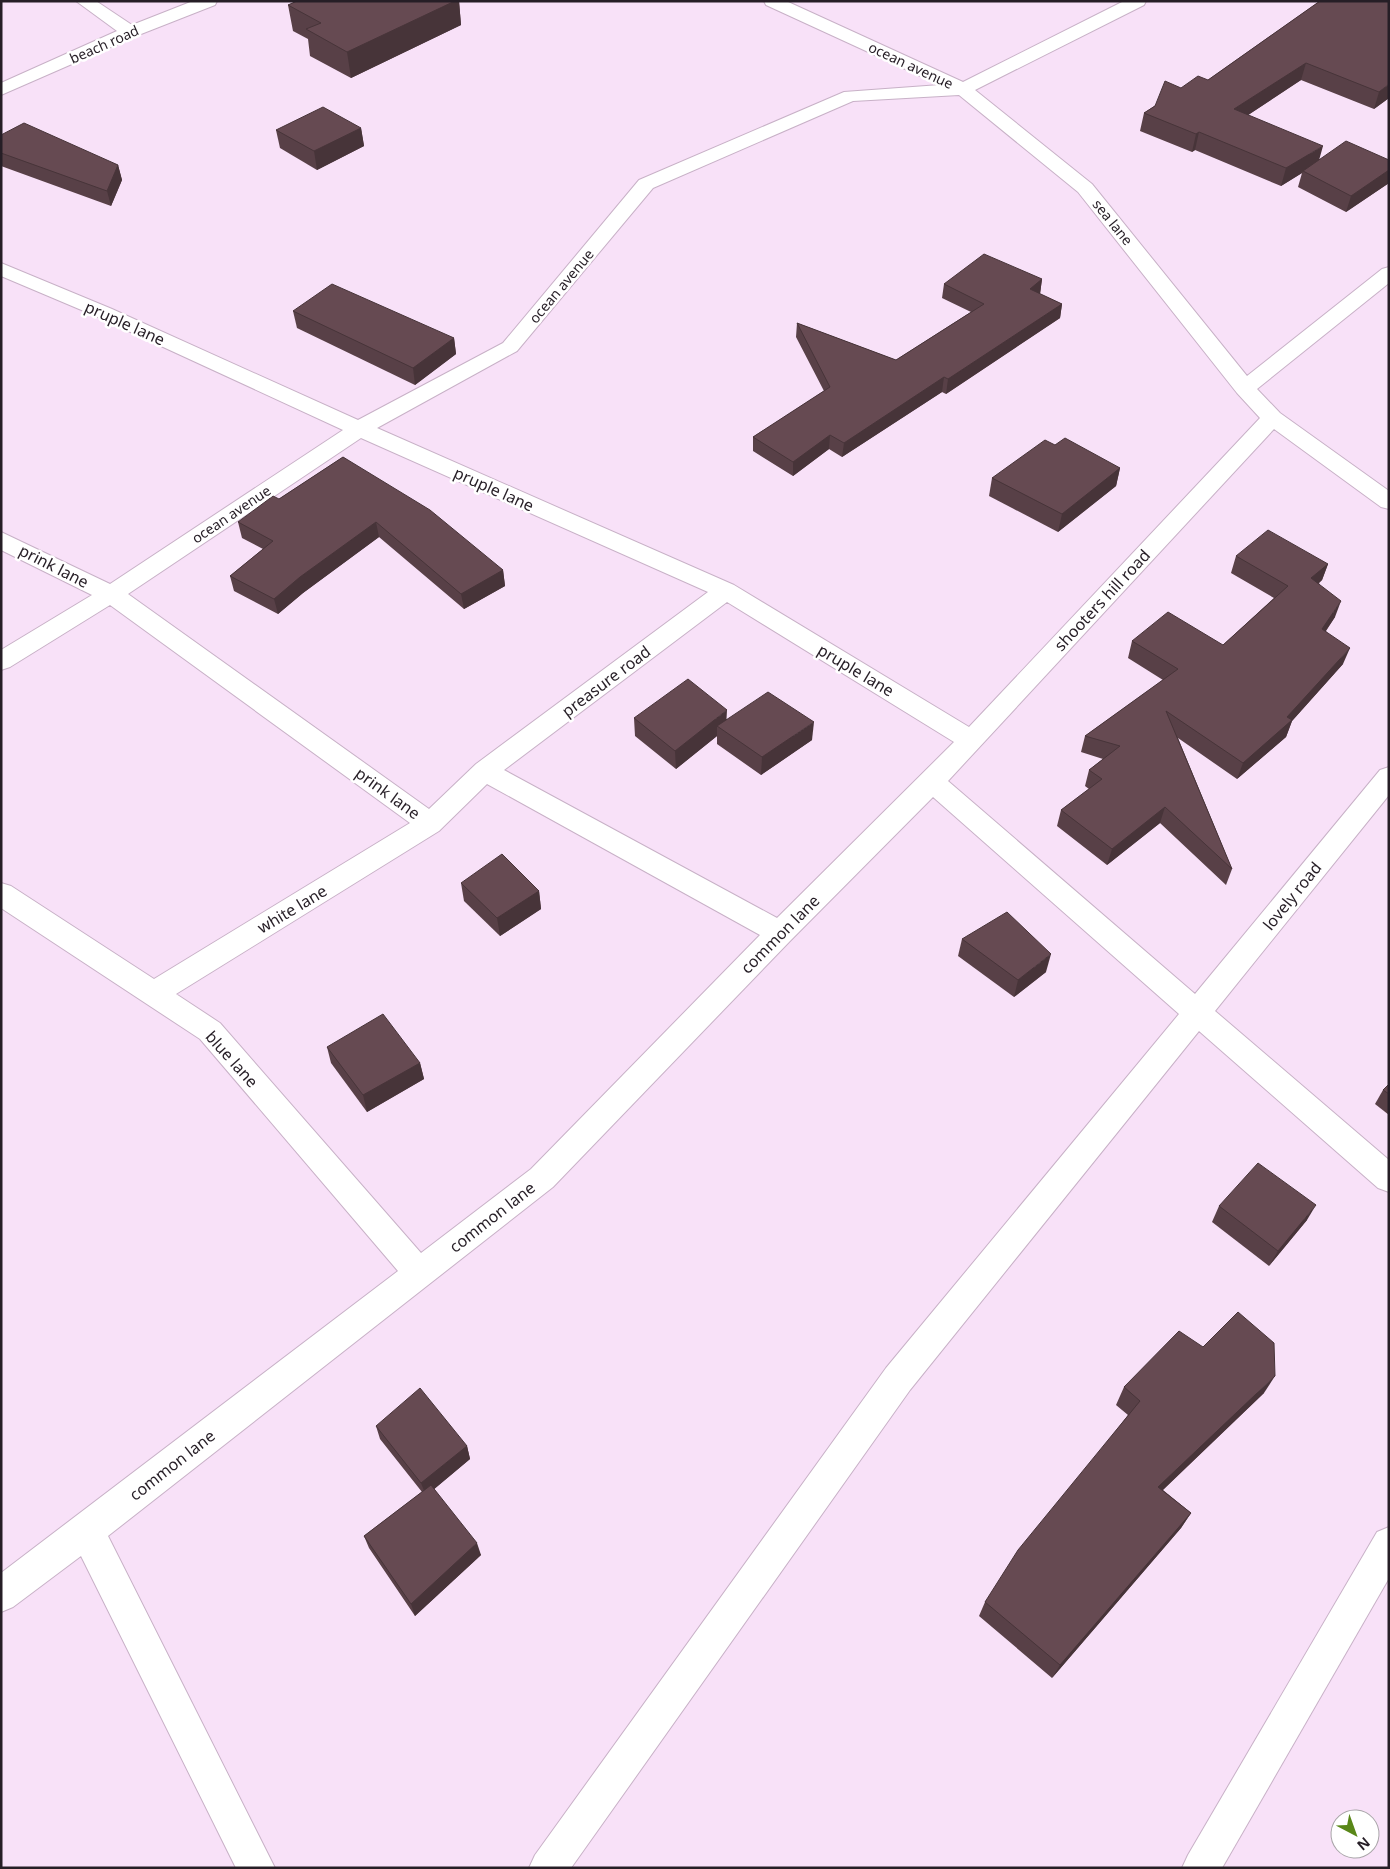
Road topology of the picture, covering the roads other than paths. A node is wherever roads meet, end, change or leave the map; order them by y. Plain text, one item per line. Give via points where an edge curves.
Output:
1 (84, 1) edge
2 (209, 1) edge
3 (772, 1) edge
4 (1138, 1) edge
5 (130, 32) junction
6 (963, 89) junction
7 (1, 90) edge
8 (1, 269) edge
9 (1389, 273) edge
10 (1245, 388) junction
11 (1272, 418) junction
12 (359, 429) junction
13 (1389, 502) edge
14 (1, 540) edge
15 (726, 591) junction
16 (111, 594) junction
17 (1, 661) edge
18 (971, 740) junction
19 (485, 771) junction
20 (1389, 777) edge
21 (932, 782) junction
22 (430, 824) junction
23 (1, 894) edge
24 (780, 934) junction
25 (153, 994) junction
26 (1196, 1014) junction
27 (1389, 1180) edge
28 (419, 1273) junction
29 (87, 1531) junction
30 (1389, 1544) edge
31 (1, 1594) edge
32 (256, 1868) edge
33 (548, 1868) edge
34 (1201, 1868) edge

1 - 5 street
2 - 5 street, beach road
3 - 6 street, ocean avenue
4 - 6 street
5 - 7 street, beach road
6 - 10 street, sea lane via 1085,188
6 - 12 street, ocean avenue via 850,96 646,184 510,347
8 - 12 street, pruple lane
9 - 10 street
10 - 11 street, sea lane
11 - 13 street, sea lane
11 - 18 street, shooters hill road
12 - 15 street, pruple lane
12 - 16 street, ocean avenue
14 - 16 street, prink lane
15 - 18 street, pruple lane
15 - 19 street, preasure road
16 - 17 street, ocean avenue
16 - 22 street, prink lane
18 - 21 street, shooters hill road
19 - 22 street, prink lane
19 - 24 street
20 - 26 street, lovely road
21 - 24 street, common lane
21 - 26 street
22 - 25 street, white lane
23 - 25 street, blue lane
24 - 28 street, common lane via 542,1178
25 - 28 street, blue lane via 210,1031
26 - 27 street
26 - 33 street, lovely road via 898,1379
28 - 29 street, common lane
29 - 31 street, common lane
29 - 32 street
30 - 34 street

